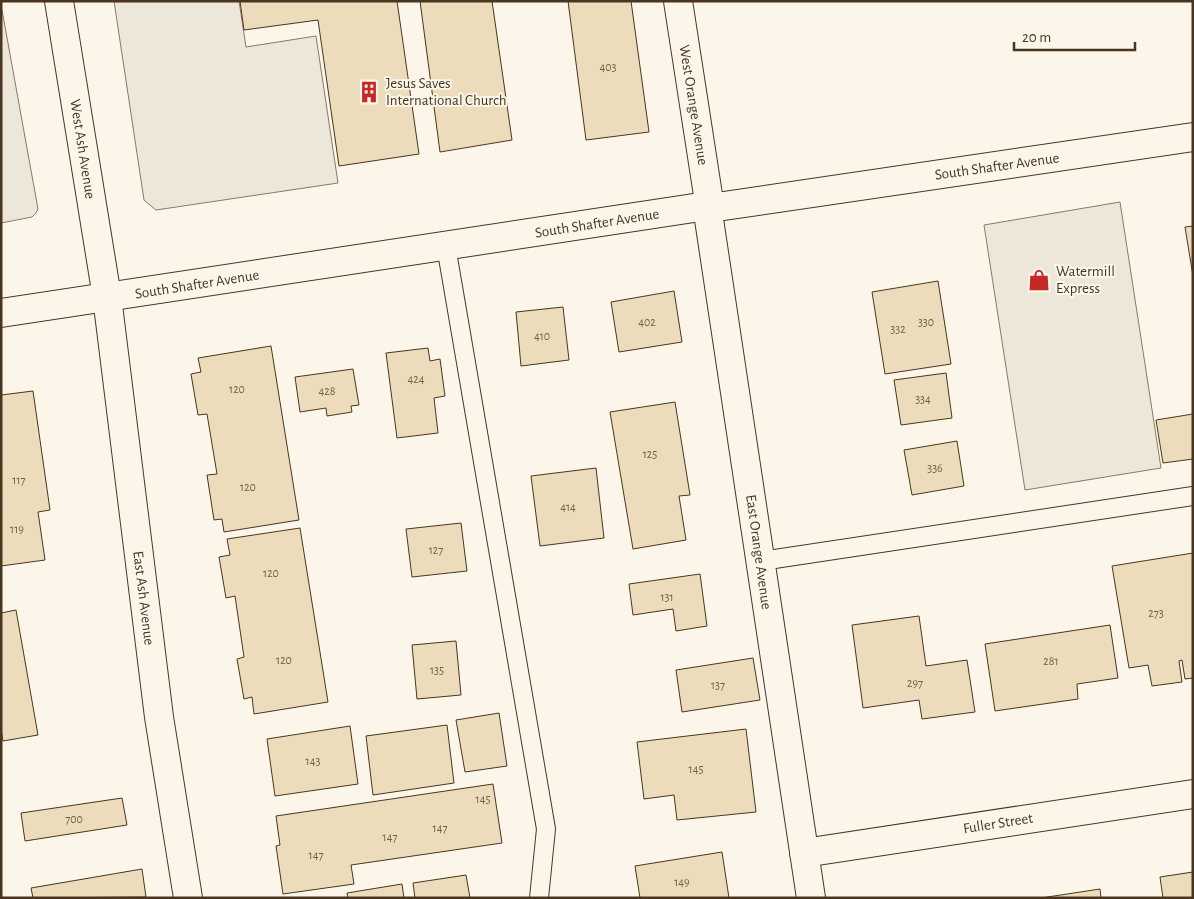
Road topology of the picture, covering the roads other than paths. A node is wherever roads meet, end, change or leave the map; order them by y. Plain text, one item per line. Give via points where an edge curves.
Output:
1 (59, 1) edge
2 (678, 1) edge
3 (1193, 137) edge
4 (709, 207) junction
5 (446, 246) junction
6 (107, 297) junction
7 (1, 313) edge
8 (1193, 496) edge
9 (761, 561) junction
10 (1193, 794) edge
11 (804, 853) junction
12 (188, 898) edge
13 (539, 898) edge
14 (811, 898) edge

1 - 6 street, West Ash Avenue
2 - 4 street, West Orange Avenue
3 - 4 street, South Shafter Avenue
4 - 5 street, South Shafter Avenue
4 - 9 street, East Orange Avenue
5 - 6 street, South Shafter Avenue
5 - 13 lane via 546,829
6 - 7 street, South Shafter Avenue
6 - 12 street, East Ash Avenue via 159,717
8 - 9 lane
9 - 11 street, East Orange Avenue
10 - 11 street, Fuller Street
11 - 14 street, East Orange Avenue

